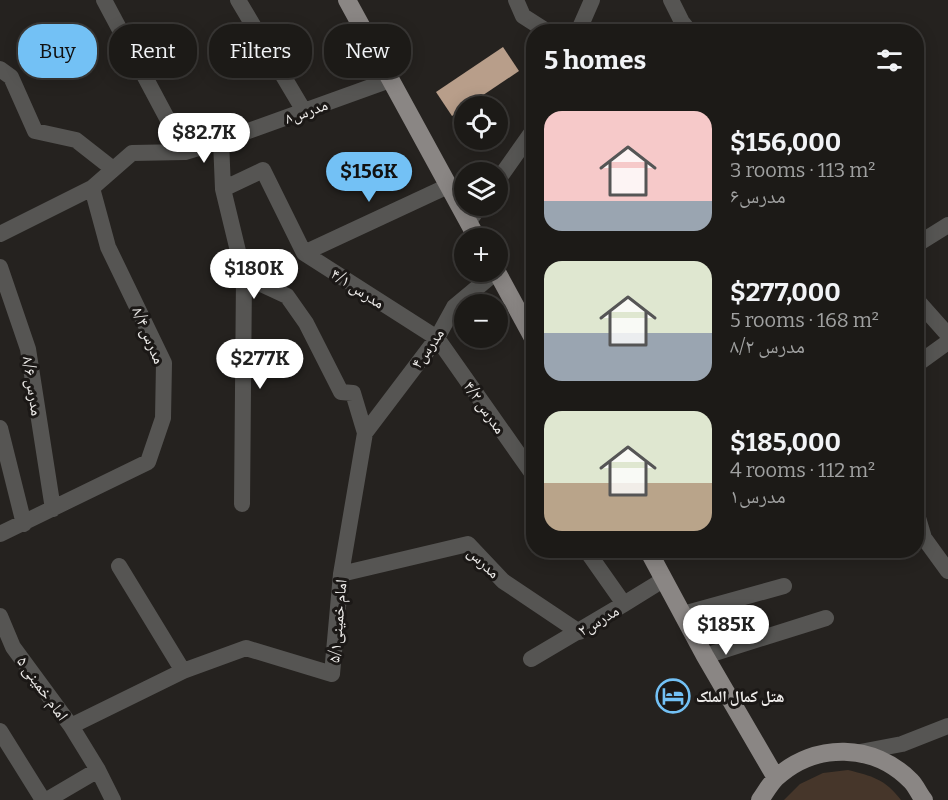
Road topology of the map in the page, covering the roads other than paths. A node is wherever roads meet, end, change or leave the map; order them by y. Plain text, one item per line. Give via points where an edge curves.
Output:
1 (104, 0) edge
2 (238, 0) edge
3 (347, 0) edge
4 (516, 0) edge
5 (592, 0) edge
6 (679, 4) edge
7 (536, 24) edge
8 (582, 24) edge
9 (684, 24) edge
10 (0, 69) edge
11 (390, 80) junction
12 (304, 111) junction
13 (526, 140) edge
14 (221, 141) junction
15 (185, 152) junction
16 (508, 166) edge
17 (113, 169) junction
18 (448, 186) junction
19 (92, 188) junction
20 (223, 189) junction
21 (948, 225) edge
22 (471, 228) edge
23 (0, 234) edge
24 (924, 240) edge
25 (304, 253) junction
26 (0, 267) edge
27 (243, 276) junction
28 (485, 282) edge
29 (502, 282) edge
30 (924, 308) edge
31 (526, 325) edge
32 (948, 335) edge
33 (437, 338) junction
34 (948, 342) edge
35 (924, 359) edge
36 (0, 428) edge
37 (365, 433) junction
38 (526, 465) edge
39 (242, 504) dead end
40 (53, 510) junction
41 (24, 524) junction
42 (0, 534) edge
43 (924, 539) edge
44 (592, 558) edge
45 (652, 558) edge
46 (119, 566) dead end
47 (948, 571) edge
48 (341, 574) junction
49 (663, 580) junction
50 (784, 586) dead end
51 (624, 604) junction
52 (683, 614) junction
53 (0, 616) edge
54 (826, 618) dead end
55 (579, 632) junction
56 (705, 656) junction
57 (531, 659) dead end
58 (183, 671) junction
59 (71, 726) junction
60 (948, 726) edge
61 (0, 731) edge
62 (860, 752) junction
63 (98, 770) junction
64 (776, 778) junction
65 (45, 800) edge
66 (112, 800) edge
67 (760, 800) edge
68 (924, 800) edge

1 - 15 street
2 - 12 street
3 - 11 main road
4 - 7 street via 523,16
5 - 8 street
6 - 9 street
10 - 17 street via 11,76 35,131 75,140
11 - 12 street, مدرس۸
11 - 18 main road
12 - 14 street, مدرس۸
13 - 16 street
14 - 15 street, مدرس۸
14 - 20 street
15 - 17 street, مدرس۸ via 132,153
17 - 19 street, مدرس۸
18 - 22 main road
18 - 25 street
19 - 23 street
19 - 40 street, مدرس ۸/۴ via 108,247 164,363 164,418 148,462
20 - 25 street via 263,170
20 - 27 street
21 - 24 street
25 - 33 street, مدرس ۴/۱
26 - 40 street, مدرس ۸/۶ via 27,349
27 - 37 street via 287,296 306,322 341,392 353,393
27 - 39 street
28 - 33 street, مدرس۴ via 454,307
29 - 31 main road
30 - 32 street
33 - 37 street, مدرس۴
33 - 38 street, مدرس ۴/۲
34 - 35 street
36 - 41 street
37 - 48 street, امام خمینی۵/۱
40 - 41 street, مدرس ۸/۴
41 - 42 street, مدرس ۸/۴
43 - 47 street
44 - 51 street
45 - 49 main road
46 - 58 street
48 - 55 street, مدرس via 468,544 503,581
48 - 58 street, امام خمینی۵/۱ via 332,674 246,648
49 - 51 street, مدرس۲
49 - 52 main road
50 - 52 street
51 - 55 street, مدرس۲
52 - 56 main road
53 - 59 street, امام خمینی ۵ via 13,647
54 - 56 street
55 - 57 street, مدرس۲
56 - 64 main road
58 - 59 street, امام خمینی۵/۱
59 - 63 street, امام خمینی ۵
60 - 62 street via 902,744
61 - 65 street
62 - 64 main road via 820,754 801,760
62 - 68 main road via 888,763 911,781
63 - 65 street
63 - 66 street, امام خمینی ۵
64 - 67 main road

